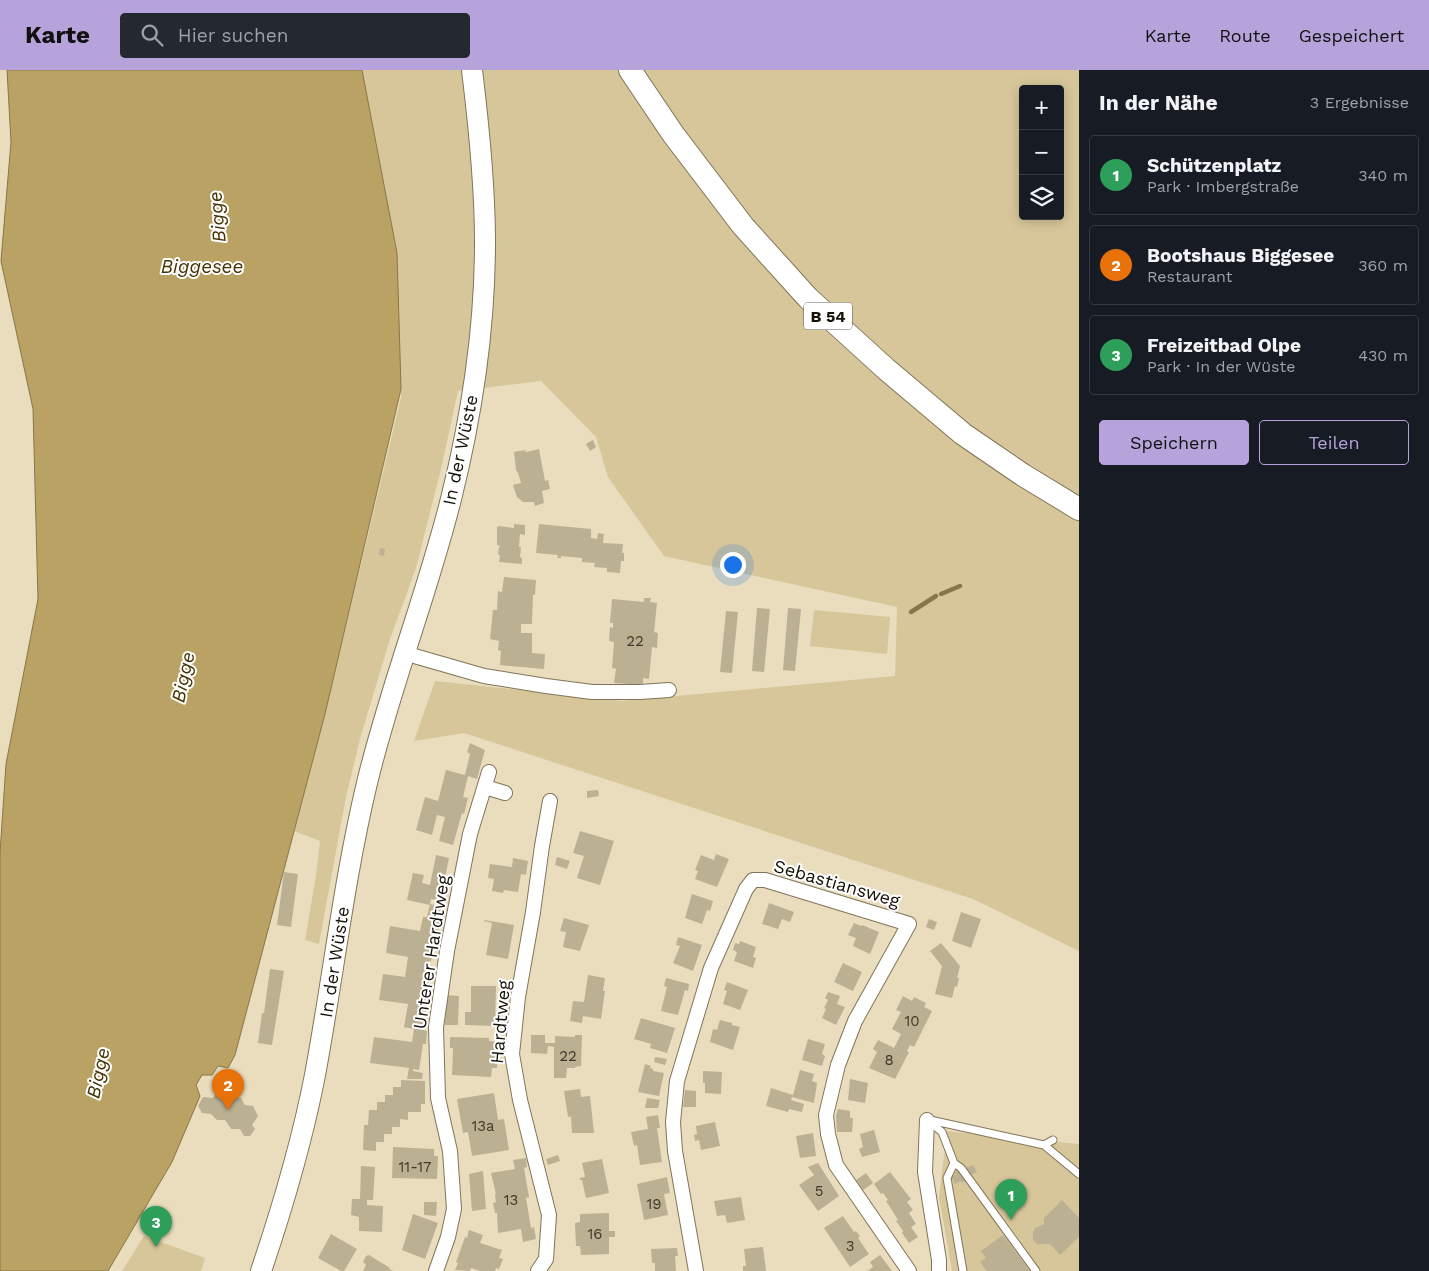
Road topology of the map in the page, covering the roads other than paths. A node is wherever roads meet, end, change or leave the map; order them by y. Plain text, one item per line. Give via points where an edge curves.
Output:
1 (472, 70) edge
2 (630, 70) edge
3 (1079, 509) edge
4 (404, 653) junction
5 (669, 690) dead end
6 (490, 772) dead end
7 (484, 787) junction
8 (504, 793) dead end
9 (550, 801) dead end
10 (927, 1120) junction
11 (1052, 1140) dead end
12 (1044, 1145) junction
13 (954, 1163) junction
14 (1079, 1174) edge
15 (261, 1271) edge
16 (436, 1271) edge
17 (538, 1271) edge
18 (696, 1271) edge
19 (909, 1271) edge
20 (939, 1271) edge
21 (963, 1271) edge
22 (1036, 1271) edge

1 - 4 main road, In der Wüste via 481,144 485,242 477,369 451,499
2 - 3 main road, B 54 via 673,134 743,226 808,298 963,434
4 - 5 street via 484,676 546,686 592,692
4 - 15 main road, In der Wüste via 367,782 352,852 300,1142
6 - 7 street, Unterer Hardtweg
7 - 8 street
7 - 16 street, Unterer Hardtweg via 470,834 436,1027 438,1098 450,1151 454,1209
9 - 17 street, Hardtweg via 518,997 512,1054 520,1100 549,1215 546,1259
10 - 12 lane
10 - 13 lane via 942,1132
10 - 20 street via 925,1172
11 - 12 lane
12 - 14 lane
13 - 21 lane via 947,1178
13 - 22 lane via 961,1168
18 - 19 street, Sebastiansweg via 675,1151 673,1122 677,1081 711,968 746,889 754,880 765,880 909,924 854,1021 838,1065 826,1114 836,1165

